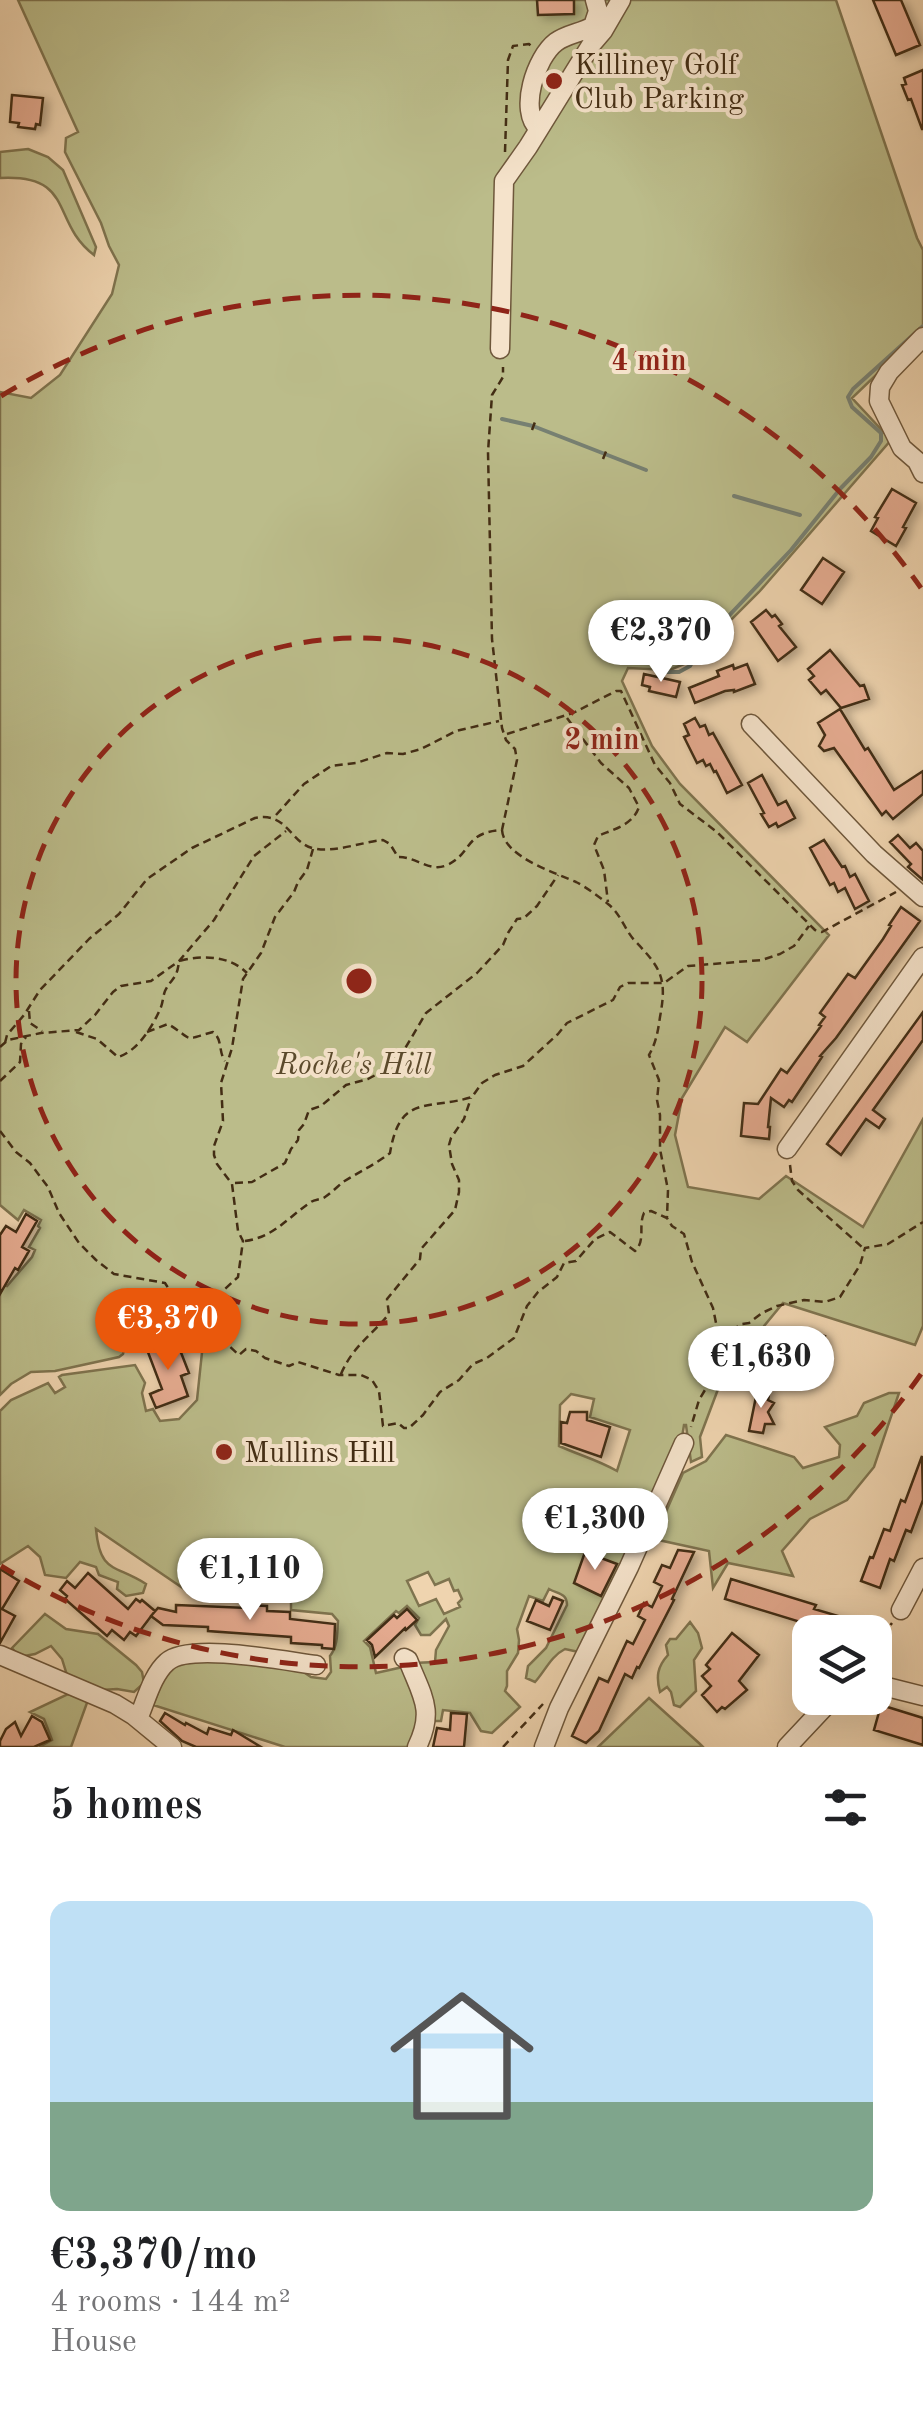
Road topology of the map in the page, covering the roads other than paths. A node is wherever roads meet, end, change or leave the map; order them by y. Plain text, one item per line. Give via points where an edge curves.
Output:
1 (621, 0) edge
2 (599, 14) edge
3 (539, 129) junction
4 (923, 337) edge
5 (500, 349) road end
6 (923, 473) edge
7 (751, 724) dead end
8 (917, 891) edge
9 (923, 958) edge
10 (787, 1149) road end
11 (684, 1443) road end
12 (923, 1568) edge
13 (901, 1610) road end
14 (0, 1654) edge
15 (404, 1658) dead end
16 (316, 1665) dead end
17 (892, 1688) edge
18 (923, 1696) edge
19 (92, 1702) dead end
20 (817, 1715) edge
21 (138, 1719) junction
22 (159, 1747) edge
23 (172, 1747) edge
24 (417, 1747) edge
25 (544, 1747) edge
26 (787, 1747) edge

1 - 2 street
2 - 3 street via 591,45
2 - 3 street via 593,26 552,45 544,59 529,101
3 - 5 street via 504,181
4 - 6 street via 889,372 879,400 902,448
7 - 8 street
9 - 10 street
11 - 25 street
12 - 13 street
14 - 21 street
15 - 24 street via 428,1716
16 - 21 street via 181,1654 159,1671
17 - 18 street
19 - 22 street
20 - 26 street
21 - 23 street

